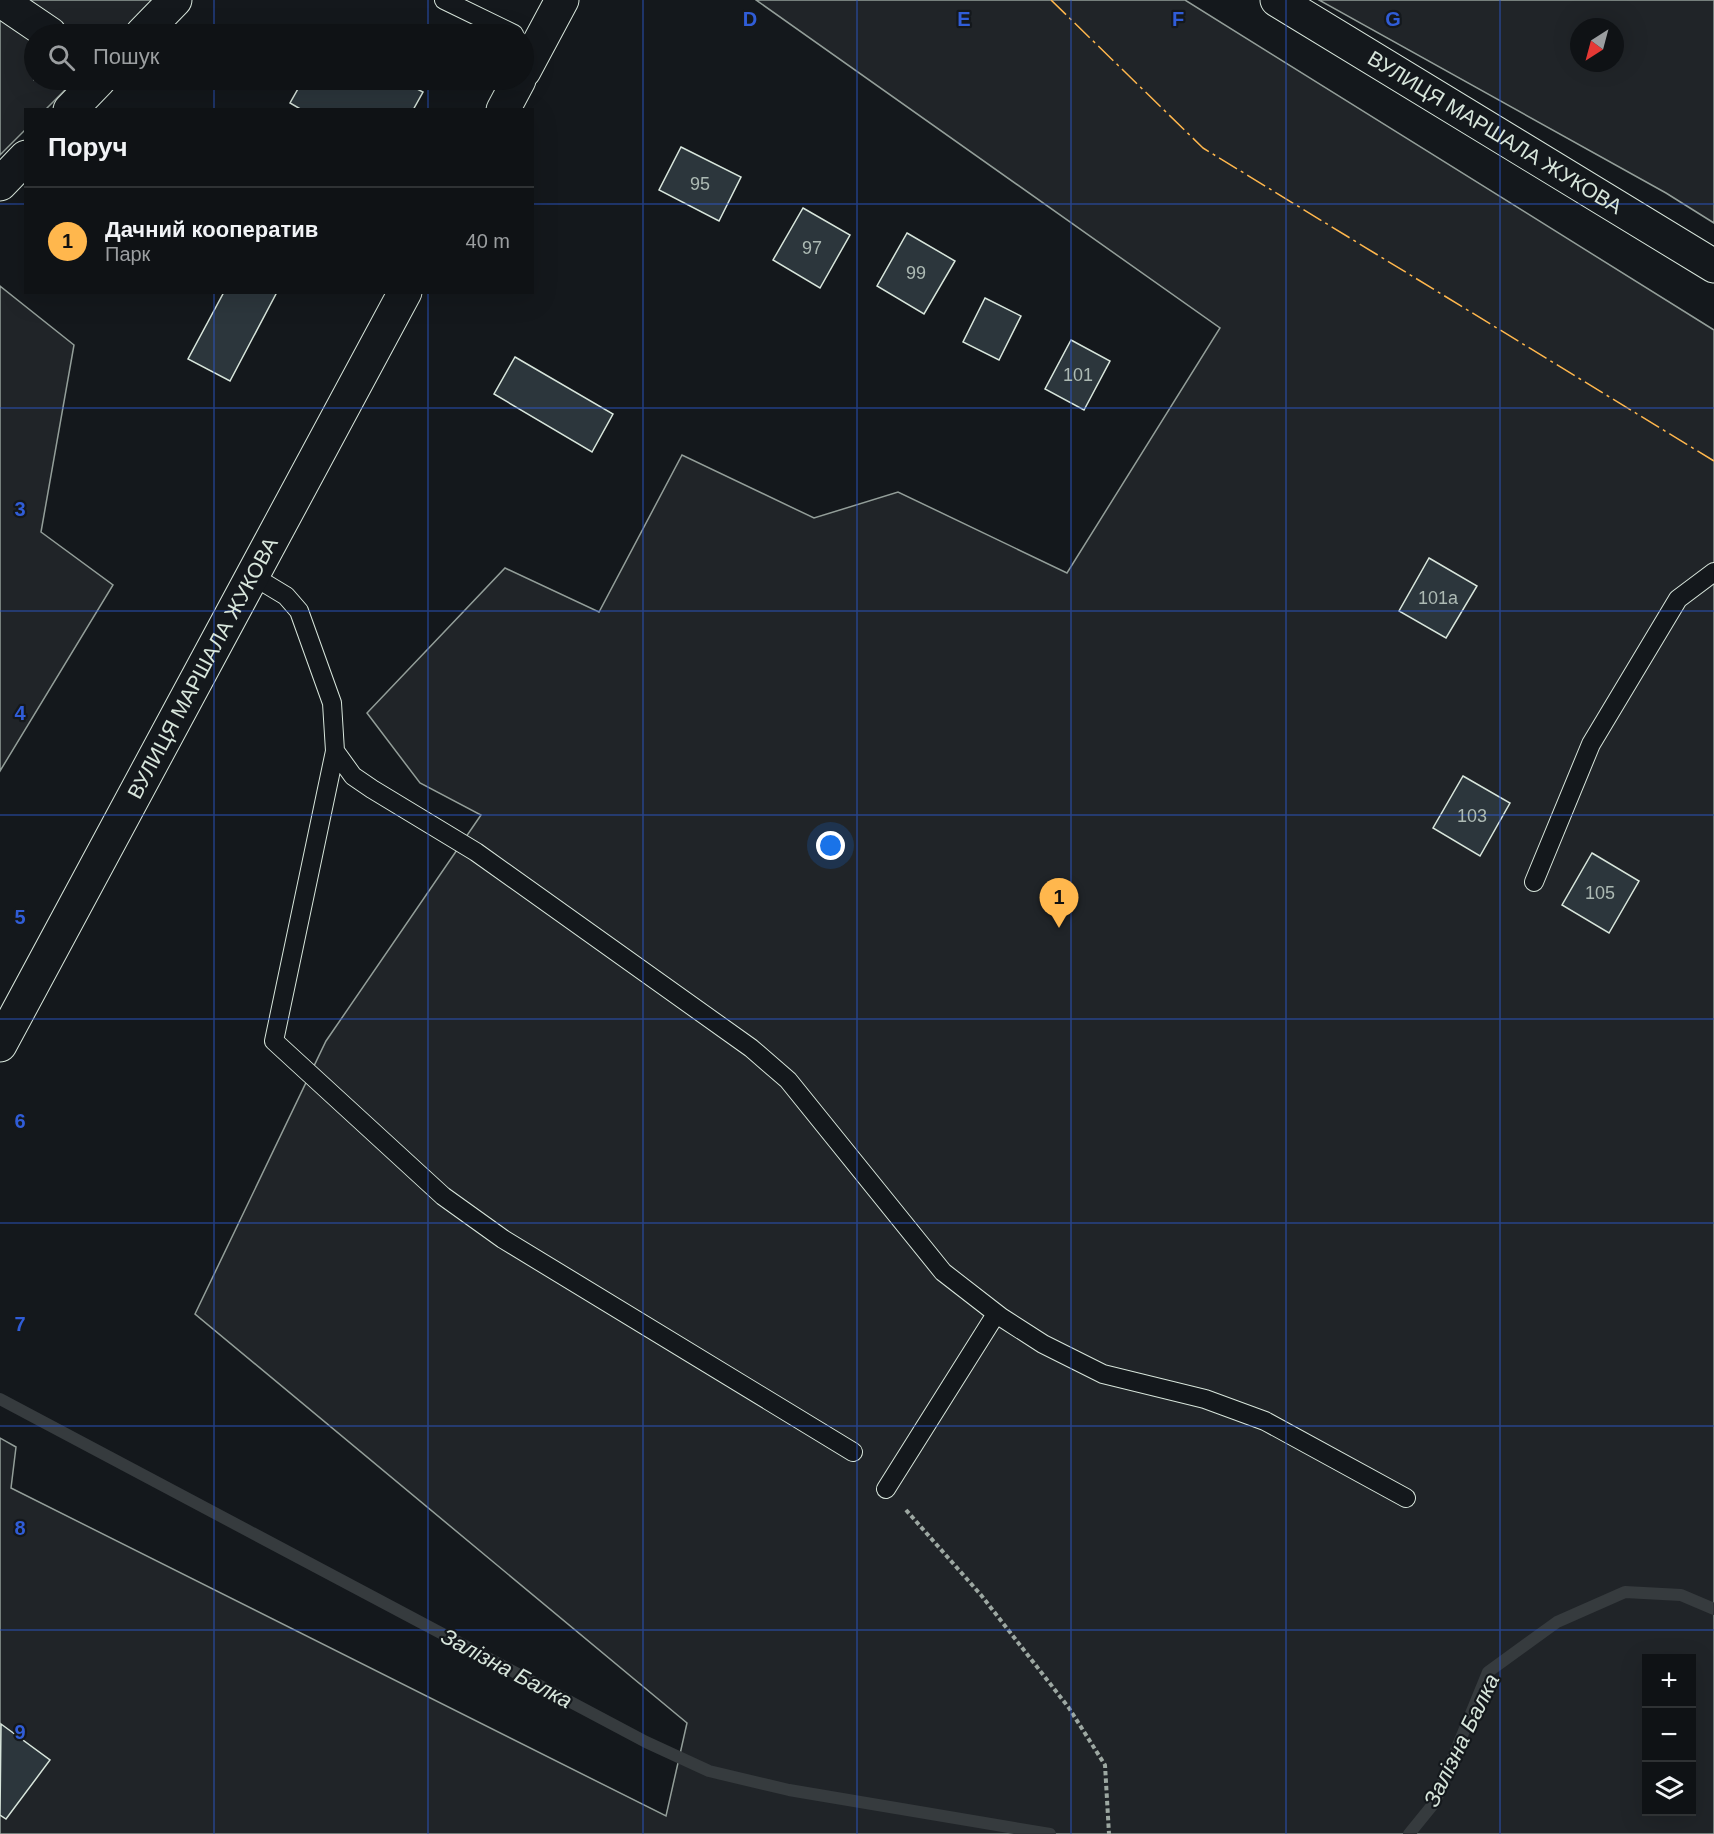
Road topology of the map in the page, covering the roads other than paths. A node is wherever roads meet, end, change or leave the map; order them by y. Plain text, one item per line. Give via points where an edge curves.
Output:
1 (0, 0) edge
2 (176, 0) edge
3 (444, 0) edge
4 (1277, 0) edge
5 (560, 2) edge
6 (35, 24) edge
7 (152, 24) edge
8 (485, 24) edge
9 (534, 35) edge
10 (89, 90) edge
11 (514, 90) edge
12 (72, 108) edge
13 (504, 108) edge
14 (24, 159) edge
15 (0, 184) edge
16 (1714, 266) edge
17 (404, 294) edge
18 (1714, 572) edge
19 (253, 576) junction
20 (335, 751) junction
21 (1534, 882) dead end
22 (0, 1045) edge
23 (996, 1314) junction
24 (853, 1452) dead end
25 (886, 1489) road end
26 (1406, 1498) dead end

1 - 6 main road
2 - 7 main road
3 - 8 lane
4 - 16 main road, ВУЛИЦЯ МАРШАЛА ЖУКОВА
5 - 9 main road
10 - 12 main road
11 - 13 main road
14 - 15 main road
17 - 19 main road, ВУЛИЦЯ МАРШАЛА ЖУКОВА
18 - 21 lane via 1678,599 1591,744
19 - 20 lane via 286,596 299,611 332,703
19 - 22 main road, ВУЛИЦЯ МАРШАЛА ЖУКОВА
20 - 23 lane via 353,776 476,852 751,1048 788,1080 943,1272
20 - 24 lane via 274,1041 443,1196 503,1239
23 - 25 lane
23 - 26 lane via 1043,1344 1103,1374 1205,1399 1265,1421

